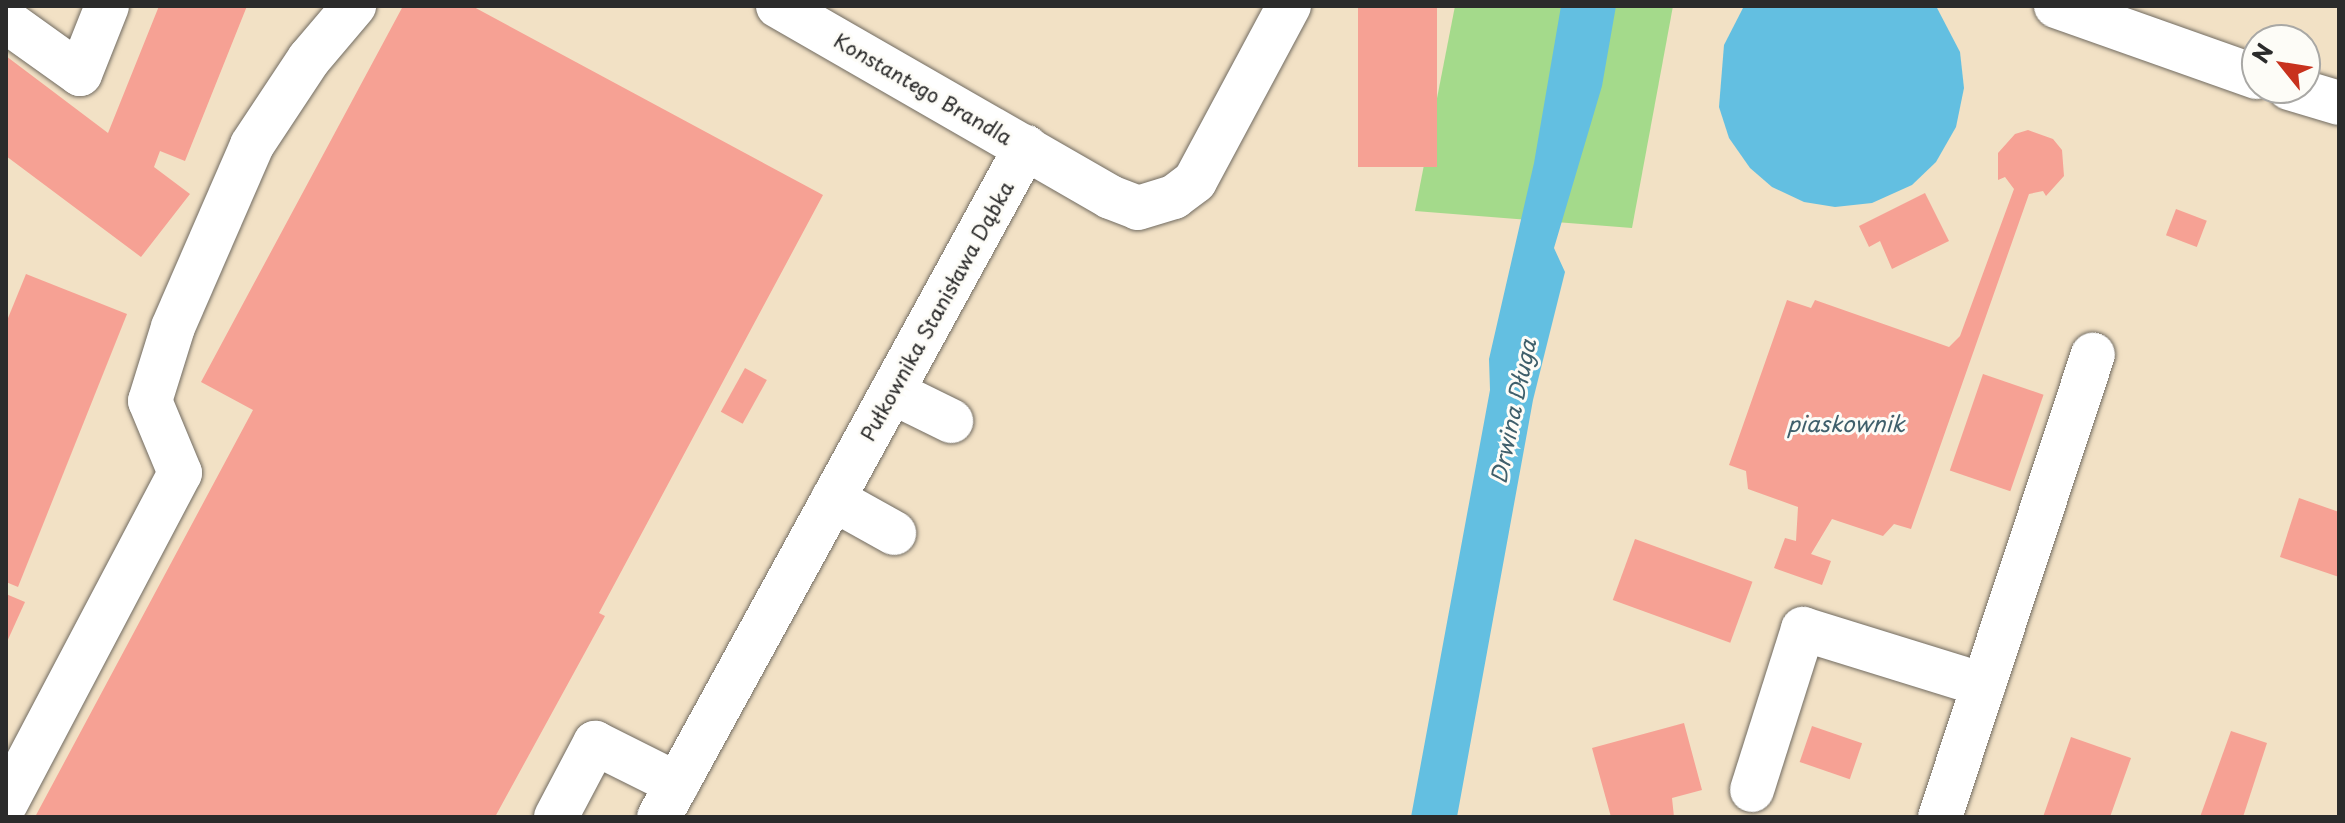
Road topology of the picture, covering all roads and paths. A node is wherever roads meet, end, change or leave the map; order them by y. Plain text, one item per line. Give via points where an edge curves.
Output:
1 (107, 6) edge
2 (354, 6) edge
3 (1289, 6) edge
4 (2056, 6) edge
5 (784, 8) edge
6 (6, 21) edge
7 (2241, 71) edge
8 (1026, 147) junction
9 (2093, 355) dead end
10 (892, 392) junction
11 (951, 421) dead end
12 (833, 499) junction
13 (894, 533) dead end
14 (1984, 685) junction
15 (1752, 790) dead end
16 (668, 801) edge
17 (6, 803) edge
18 (556, 817) edge
19 (1940, 817) edge

1 - 6 street via 80,74
2 - 17 street via 280,99 246,159 152,383 150,401 180,473
3 - 8 street via 1204,168 1174,197 1151,207 1124,204
4 - 7 street
5 - 8 street, Konstantego Brandla
8 - 10 street, Pułkownika Stanisława Dąbka
9 - 14 street
10 - 11 street
10 - 12 street, Pułkownika Stanisława Dąbka
12 - 13 street
12 - 16 street, Pułkownika Stanisława Dąbka
14 - 15 street via 1803,629
14 - 19 street
16 - 18 street via 595,743

